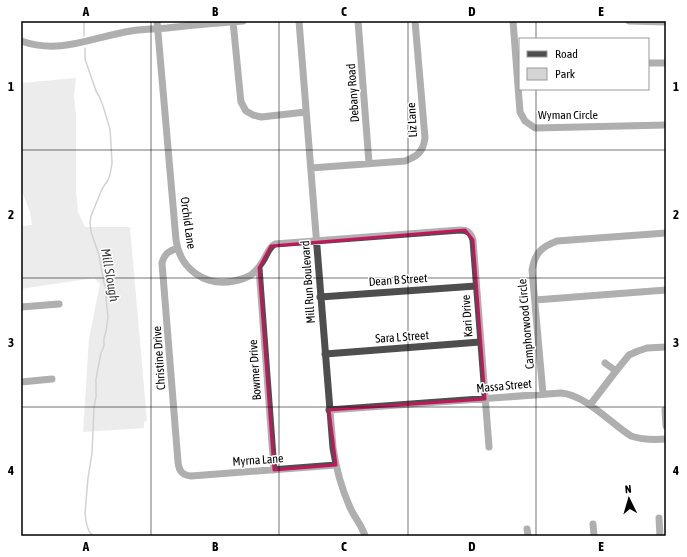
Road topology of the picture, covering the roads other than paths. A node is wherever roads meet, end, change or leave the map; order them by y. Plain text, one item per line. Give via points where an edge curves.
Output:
1 (233, 21) edge
2 (243, 21) edge
3 (298, 21) edge
4 (358, 21) edge
5 (415, 21) edge
6 (512, 21) edge
7 (630, 21) edge
8 (666, 22) edge
9 (158, 25) edge
10 (21, 41) edge
11 (518, 46) edge
12 (649, 63) edge
13 (666, 63) edge
14 (519, 79) edge
15 (519, 90) edge
16 (306, 112) junction
17 (666, 125) edge
18 (369, 163) junction
19 (311, 168) junction
20 (469, 232) joint
21 (666, 233) edge
22 (316, 241) junction
23 (177, 248) junction
24 (258, 268) junction
25 (476, 286) junction
26 (666, 290) edge
27 (320, 297) junction
28 (535, 300) junction
29 (59, 304) dead end
30 (21, 308) edge
31 (480, 342) junction
32 (666, 347) edge
33 (325, 354) junction
34 (605, 363) dead end
35 (616, 371) junction
36 (52, 379) dead end
37 (21, 382) edge
38 (543, 394) junction
39 (485, 399) junction
40 (590, 405) junction
41 (329, 410) junction
42 (665, 410) dead end
43 (666, 426) edge
44 (666, 439) edge
45 (488, 447) dead end
46 (336, 465) junction
47 (274, 470) junction
48 (182, 473) joint
49 (659, 518) dead end
50 (593, 524) dead end
51 (365, 536) edge
52 (594, 536) edge
53 (660, 536) edge

1 - 2 street
1 - 9 street
1 - 16 street via 241,102 246,111 262,117
3 - 16 street, Mill Run Boulevard
4 - 18 street, Debany Road
5 - 18 street, Liz Lane via 424,147 414,157 405,161
6 - 11 street, Wyman Circle
7 - 8 street
9 - 10 street via 62,46 42,46
9 - 23 street, Orchid Lane
11 - 14 street, Wyman Circle
12 - 13 street
15 - 17 street, Wyman Circle via 520,112 525,121 535,128
16 - 19 street, Mill Run Boulevard
18 - 19 street, Liz Lane
19 - 22 street, Mill Run Boulevard
20 - 22 street, Orchid Lane via 460,230
20 - 25 street, Kari Drive via 473,240
21 - 28 street, Camphorwood Circle via 557,241 546,245 538,252 532,270
22 - 24 street, Orchid Lane via 275,244 271,246
22 - 27 street, Mill Run Boulevard
23 - 24 street, Orchid Lane via 182,259 194,272 202,278 218,283 242,279
23 - 48 street, Christine Drive via 164,257 162,263 178,468
24 - 47 street, Bowmer Drive
25 - 27 street, Dean B Street
25 - 31 street, Kari Drive
26 - 28 street
27 - 33 street, Mill Run Boulevard
28 - 38 street, Camphorwood Circle
29 - 30 street
31 - 33 street, Sara L Street
31 - 39 street, Kari Drive
32 - 35 street via 647,348 629,355
33 - 41 street, Mill Run Boulevard
34 - 35 street
35 - 40 street
36 - 37 street
38 - 39 street, Massa Street
38 - 40 street, Massa Street via 569,393
39 - 41 street, Massa Street
39 - 45 street, Kari Drive
40 - 44 street, Massa Street via 631,436 651,440
41 - 46 street, Mill Run Boulevard
42 - 43 street
46 - 47 street, Myrna Lane
46 - 51 street, Mill Run Boulevard via 345,497
47 - 48 street, Myrna Lane via 191,476
49 - 53 street
50 - 52 street

